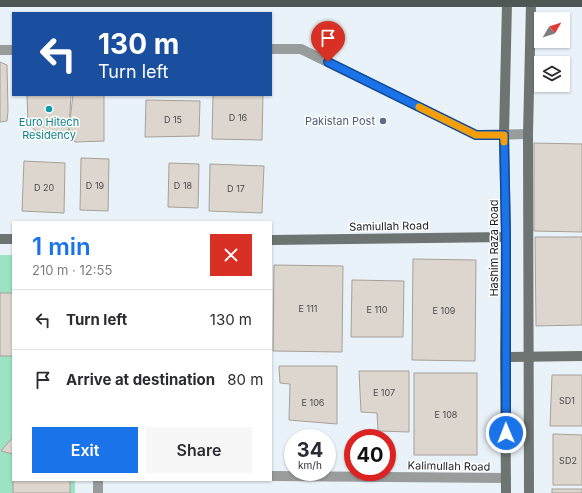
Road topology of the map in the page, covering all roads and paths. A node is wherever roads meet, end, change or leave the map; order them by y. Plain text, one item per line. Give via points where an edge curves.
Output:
1 (0, 2) edge
2 (582, 2) edge
3 (507, 3) junction
4 (531, 3) junction
5 (272, 49) edge
6 (0, 50) edge
7 (12, 50) edge
8 (528, 134) junction
9 (504, 135) junction
10 (506, 237) junction
11 (0, 239) edge
12 (12, 239) edge
13 (272, 240) edge
14 (529, 356) junction
15 (582, 356) edge
16 (505, 357) junction
17 (272, 476) edge
18 (506, 478) junction
19 (98, 481) edge
20 (98, 493) edge
21 (506, 493) edge
22 (529, 493) edge

1 - 3 main road
2 - 4 main road
3 - 4 main road
3 - 9 street, Hashim Raza Road
4 - 8 street
5 - 9 street via 301,49 476,135
6 - 7 street
8 - 9 street
8 - 14 street
9 - 10 street, Hashim Raza Road
10 - 13 street, Samiullah Road
10 - 16 street, Hashim Raza Road
11 - 12 street
14 - 15 street
14 - 16 street
14 - 22 street
16 - 18 street, Hashim Raza Road
17 - 18 street, Kalimullah Road
18 - 21 street, Hashim Raza Road
19 - 20 street

